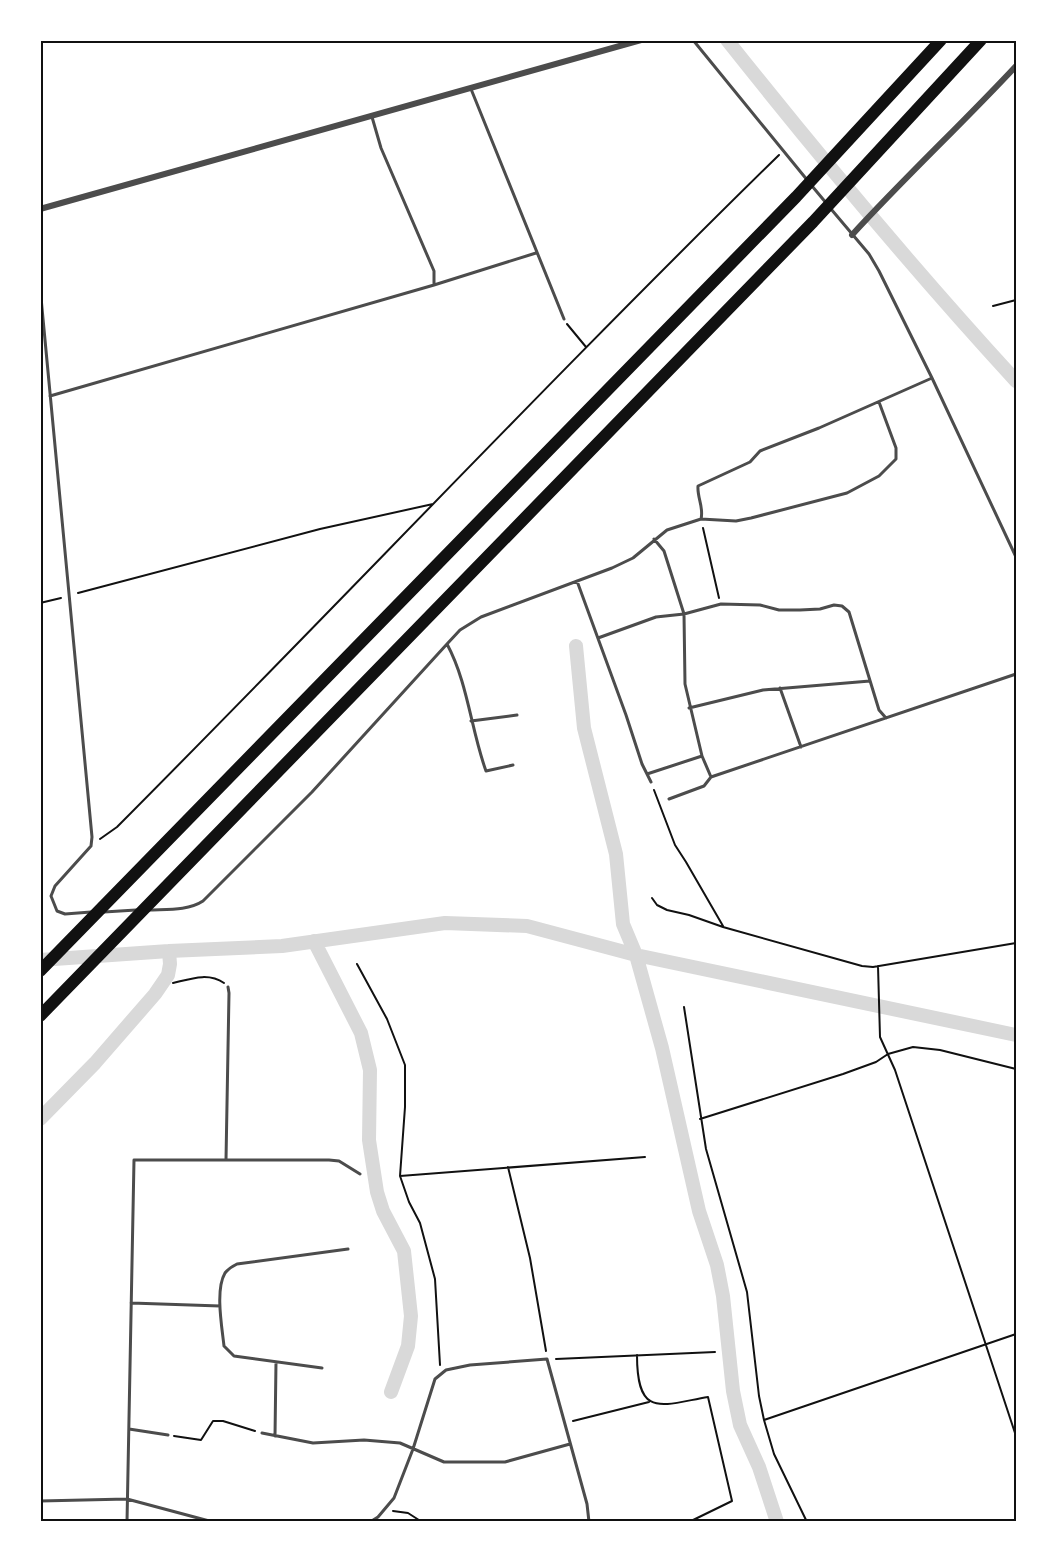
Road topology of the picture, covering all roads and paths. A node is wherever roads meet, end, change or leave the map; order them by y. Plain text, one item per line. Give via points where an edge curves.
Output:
1 (641, 40) edge
2 (693, 40) edge
3 (941, 40) edge
4 (981, 40) edge
5 (1017, 66) edge
6 (470, 88) junction
7 (371, 115) junction
8 (783, 151) junction
9 (40, 209) edge
10 (852, 235) junction
11 (536, 253) junction
12 (434, 285) junction
13 (40, 287) edge
14 (1017, 300) edge
15 (993, 306) dead end
16 (564, 319) joint
17 (587, 348) junction
18 (932, 378) junction
19 (50, 396) junction
20 (879, 402) junction
21 (435, 504) junction
22 (701, 519) junction
23 (654, 539) junction
24 (1017, 557) edge
25 (577, 581) junction
26 (68, 596) junction
27 (40, 603) edge
28 (721, 604) junction
29 (684, 614) junction
30 (598, 638) junction
31 (447, 644) junction
32 (1017, 674) edge
33 (871, 681) junction
34 (780, 687) junction
35 (689, 708) junction
36 (517, 715) dead end
37 (886, 718) junction
38 (471, 721) junction
39 (801, 747) junction
40 (702, 756) junction
41 (513, 765) dead end
42 (647, 774) junction
43 (711, 777) junction
44 (651, 782) joint
45 (669, 799) dead end
46 (91, 846) junction
47 (652, 898) dead end
48 (723, 927) junction
49 (1017, 944) edge
50 (357, 964) dead end
51 (878, 966) junction
52 (40, 971) edge
53 (173, 983) dead end
54 (228, 987) joint
55 (684, 1006) dead end
56 (44, 1013) edge
57 (888, 1054) junction
58 (1017, 1069) edge
59 (700, 1119) junction
60 (645, 1157) dead end
61 (226, 1160) junction
62 (508, 1167) junction
63 (360, 1173) dead end
64 (400, 1176) junction
65 (348, 1249) dead end
66 (131, 1303) junction
67 (220, 1306) junction
68 (1017, 1334) edge
69 (984, 1344) junction
70 (715, 1352) dead end
71 (637, 1355) junction
72 (547, 1359) junction
73 (276, 1362) junction
74 (322, 1368) dead end
75 (441, 1374) junction
76 (649, 1402) junction
77 (764, 1420) junction
78 (564, 1423) junction
79 (129, 1429) junction
80 (262, 1433) joint
81 (168, 1435) joint
82 (275, 1436) junction
83 (1017, 1436) edge
84 (570, 1444) junction
85 (413, 1449) junction
86 (127, 1499) junction
87 (40, 1500) edge
88 (384, 1510) junction
89 (127, 1521) edge
90 (213, 1521) edge
91 (370, 1521) edge
92 (422, 1521) edge
93 (589, 1521) edge
94 (689, 1521) edge
95 (807, 1521) edge

1 - 6 street
2 - 8 lane
3 - 52 highway via 796,197
4 - 56 highway via 813,222
5 - 10 street
6 - 7 street
6 - 11 lane
7 - 9 street
7 - 12 lane via 381,148 434,271
8 - 10 lane
8 - 17 path
10 - 18 lane via 879,271
11 - 12 lane
11 - 16 lane
12 - 19 lane
13 - 19 lane
14 - 15 path
16 - 17 path
17 - 21 path
18 - 20 lane
18 - 24 lane
19 - 26 lane
20 - 22 lane via 760,451 750,462 698,486
20 - 22 lane via 896,448 896,459 879,476 847,493 751,518
21 - 26 path via 320,528
21 - 46 path via 117,827
22 - 23 lane via 667,530
22 - 28 path
23 - 25 lane via 633,558
23 - 29 lane via 664,552
25 - 30 lane
25 - 31 lane via 481,617
26 - 27 path
26 - 46 lane
28 - 29 lane
28 - 33 lane via 760,605 779,610 842,606 849,612
29 - 30 lane via 656,617
29 - 35 lane
30 - 42 lane
31 - 38 lane
31 - 46 lane via 312,792 196,906 65,914 57,911 51,896 55,886
32 - 37 lane
33 - 34 lane
33 - 37 lane via 879,710
34 - 35 lane
34 - 39 lane
35 - 40 lane
36 - 38 lane
37 - 39 lane
38 - 41 lane via 486,771
39 - 43 lane
40 - 42 lane
40 - 43 lane
42 - 44 lane
43 - 45 lane via 704,786
44 - 48 path via 675,845
47 - 48 path via 667,910
48 - 51 path via 862,966
49 - 51 path
50 - 64 path via 387,1019 405,1065
51 - 57 path via 880,1037
53 - 54 path via 202,976
54 - 61 lane
55 - 59 path
57 - 58 path via 913,1047 931,1048
57 - 59 path via 854,1070
57 - 69 path
59 - 77 path via 747,1292
60 - 62 path
61 - 63 lane via 329,1160
61 - 66 lane via 134,1160
62 - 64 path
62 - 72 path via 530,1258
64 - 75 path via 420,1223 435,1280
65 - 67 lane via 237,1264 226,1272
66 - 67 lane
66 - 79 lane
67 - 73 lane via 224,1347 234,1356
68 - 69 path
69 - 77 path
69 - 83 path
70 - 71 path
71 - 72 path
71 - 76 path via 642,1392
72 - 75 lane via 470,1365
72 - 78 lane
73 - 74 lane
73 - 82 lane
75 - 85 lane via 435,1379
76 - 78 path
76 - 94 path via 658,1406 708,1397 732,1501
77 - 95 path via 774,1454
78 - 84 lane
79 - 81 lane
79 - 86 lane
80 - 81 path via 213,1421 201,1440
80 - 82 lane
82 - 85 lane via 313,1443 400,1443
84 - 85 lane via 505,1462 444,1462
84 - 93 lane
85 - 88 lane via 394,1498
86 - 87 lane
86 - 89 lane
86 - 90 lane
88 - 91 lane
88 - 92 path via 408,1513

